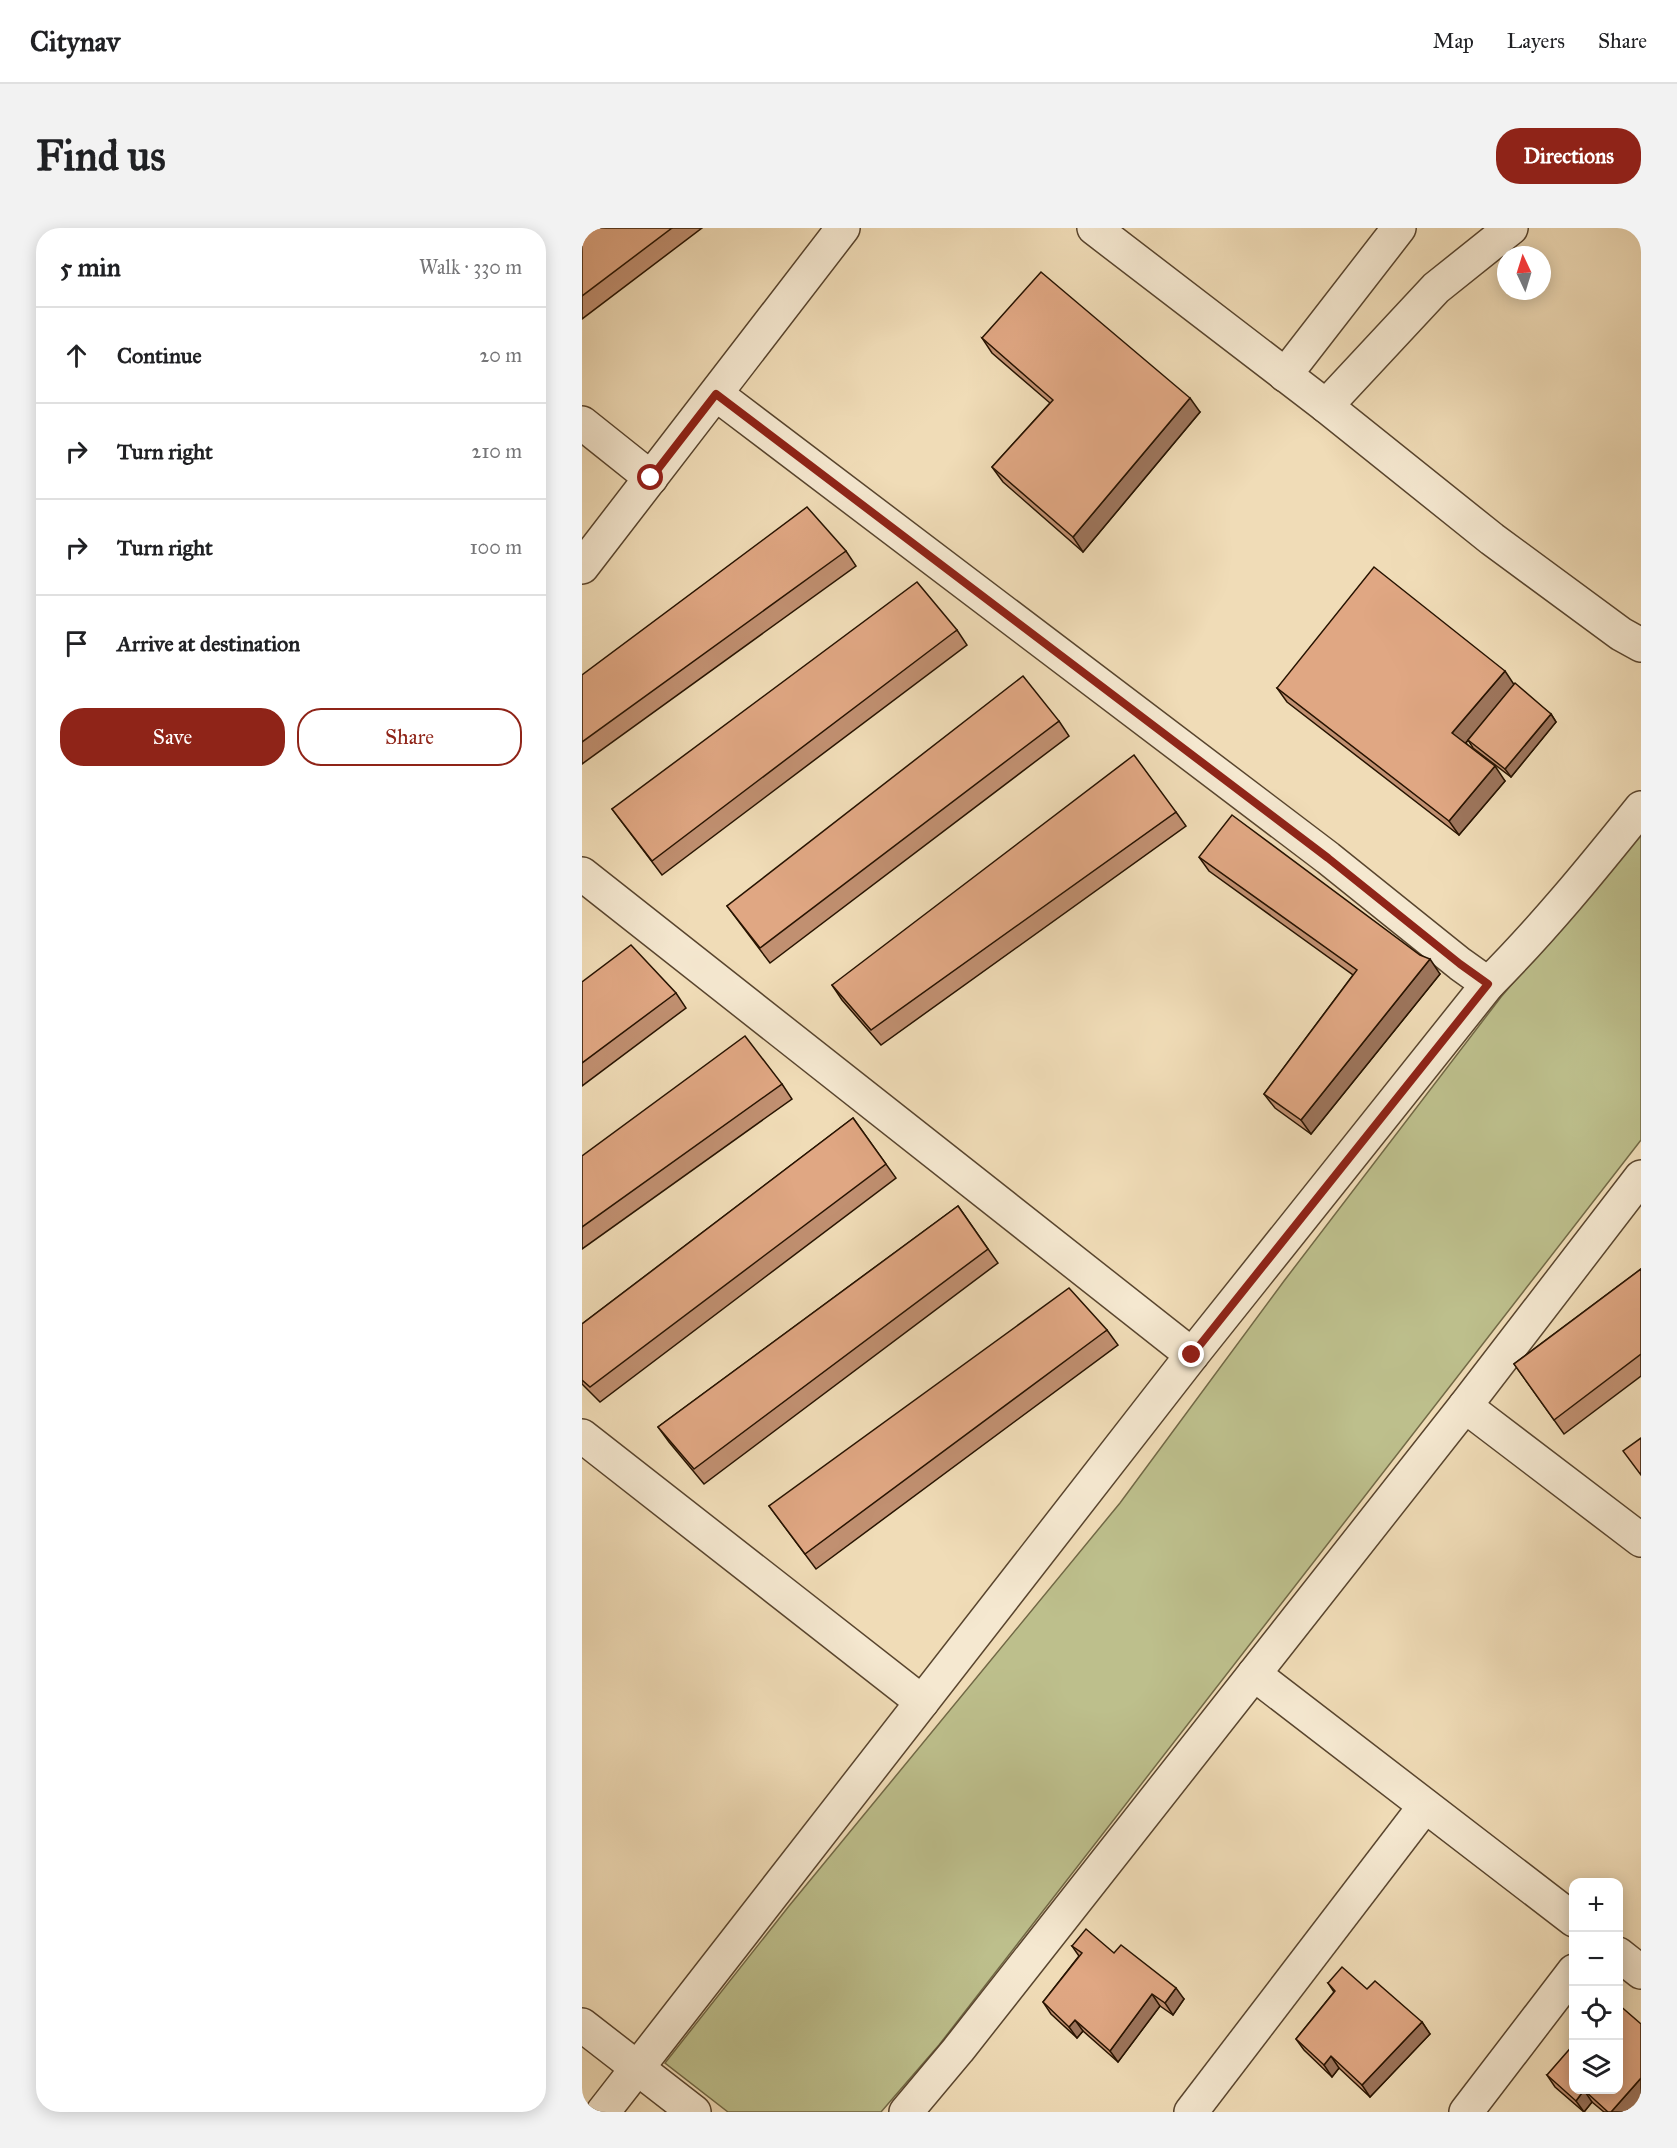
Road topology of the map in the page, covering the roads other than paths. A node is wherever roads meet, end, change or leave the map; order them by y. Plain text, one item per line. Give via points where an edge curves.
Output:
1 (843, 228) edge
2 (1094, 228) edge
3 (1399, 228) edge
4 (1511, 228) edge
5 (1285, 375) junction
6 (716, 394) junction
7 (1326, 406) junction
8 (582, 423) edge
9 (651, 478) junction
10 (582, 567) edge
11 (1641, 645) edge
12 (1641, 808) edge
13 (582, 874) edge
14 (1488, 984) junction
15 (1641, 1177) edge
16 (1192, 1355) junction
17 (1465, 1406) junction
18 (582, 1436) edge
19 (1641, 1540) edge
20 (1254, 1674) junction
21 (922, 1702) junction
22 (1425, 1806) junction
23 (1569, 1916) edge
24 (1623, 1958) edge
25 (1641, 1972) edge
26 (1569, 1978) edge
27 (582, 2025) edge
28 (637, 2068) junction
29 (603, 2112) edge
30 (694, 2112) edge
31 (906, 2112) edge
32 (1191, 2112) edge
33 (1466, 2112) edge

1 - 6 street
2 - 5 street
3 - 5 street
4 - 7 street via 1436,288
5 - 7 street
6 - 9 street
6 - 14 street
7 - 11 street via 1492,539
8 - 9 street
9 - 10 street
12 - 14 street via 1520,953
13 - 16 street
14 - 16 street
15 - 17 street
16 - 21 street
17 - 19 street
17 - 20 street
18 - 21 street
20 - 22 street
20 - 31 street
21 - 28 street
22 - 23 street
22 - 32 street
24 - 25 street
26 - 33 street
27 - 28 street
28 - 29 street
28 - 30 street

